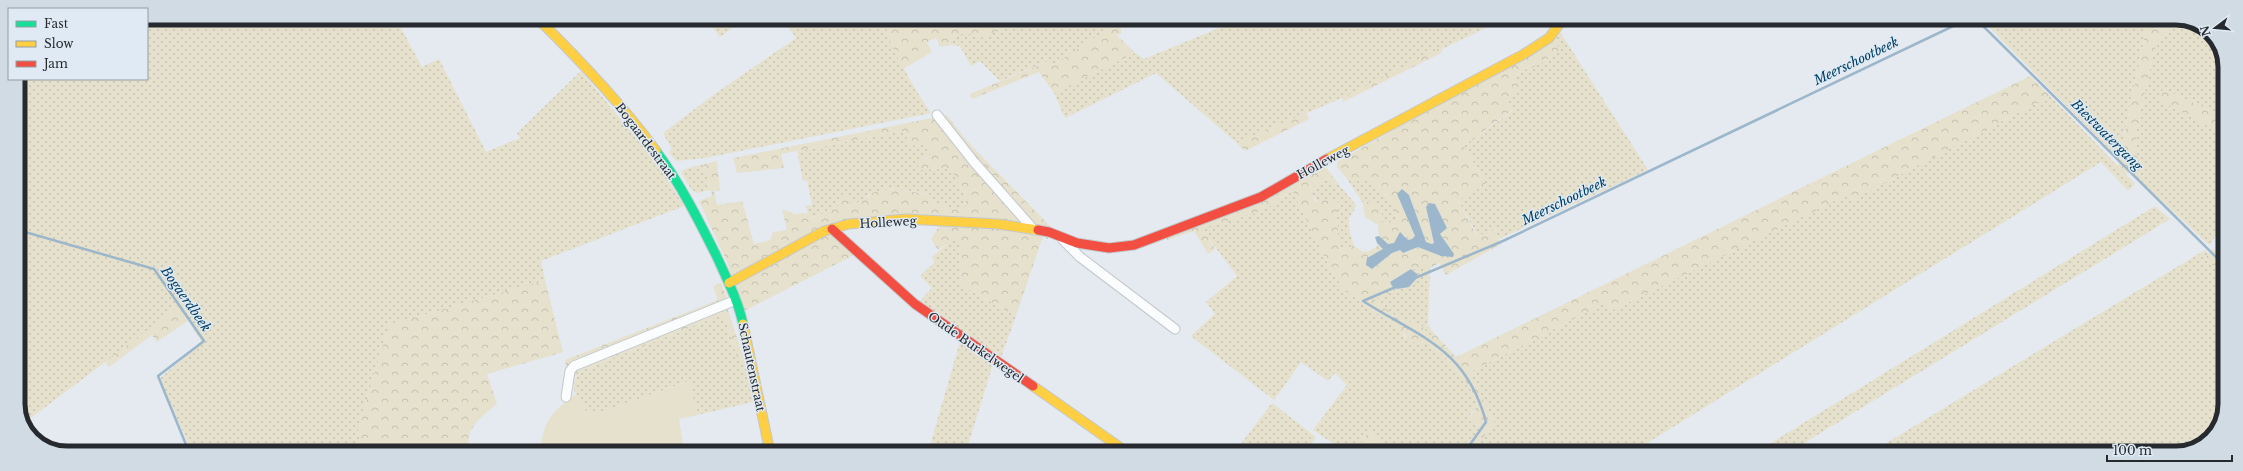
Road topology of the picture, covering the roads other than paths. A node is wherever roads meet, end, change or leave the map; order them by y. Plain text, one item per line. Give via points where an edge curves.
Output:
1 (544, 25) edge
2 (1559, 25) edge
3 (937, 115) dead end
4 (832, 229) junction
5 (1034, 230) junction
6 (1060, 236) junction
7 (729, 283) junction
8 (736, 300) junction
9 (1175, 329) dead end
10 (566, 397) dead end
11 (769, 446) edge
12 (1118, 446) edge

1 - 7 street, Bogaardestraat via 631,117 669,168 700,223
2 - 6 street, Holleweg via 1549,38 1524,54 1261,197 1134,245 1109,248 1077,243
3 - 5 street via 974,162
4 - 5 street, Holleweg via 849,224 906,219 998,224
4 - 7 street, Holleweg
4 - 12 street, Oude Burkelwegel via 915,304
5 - 6 street, Holleweg
6 - 9 street via 1080,257
7 - 8 street, Schautenstraat
8 - 10 street via 574,366 570,371
8 - 11 street, Schautenstraat

